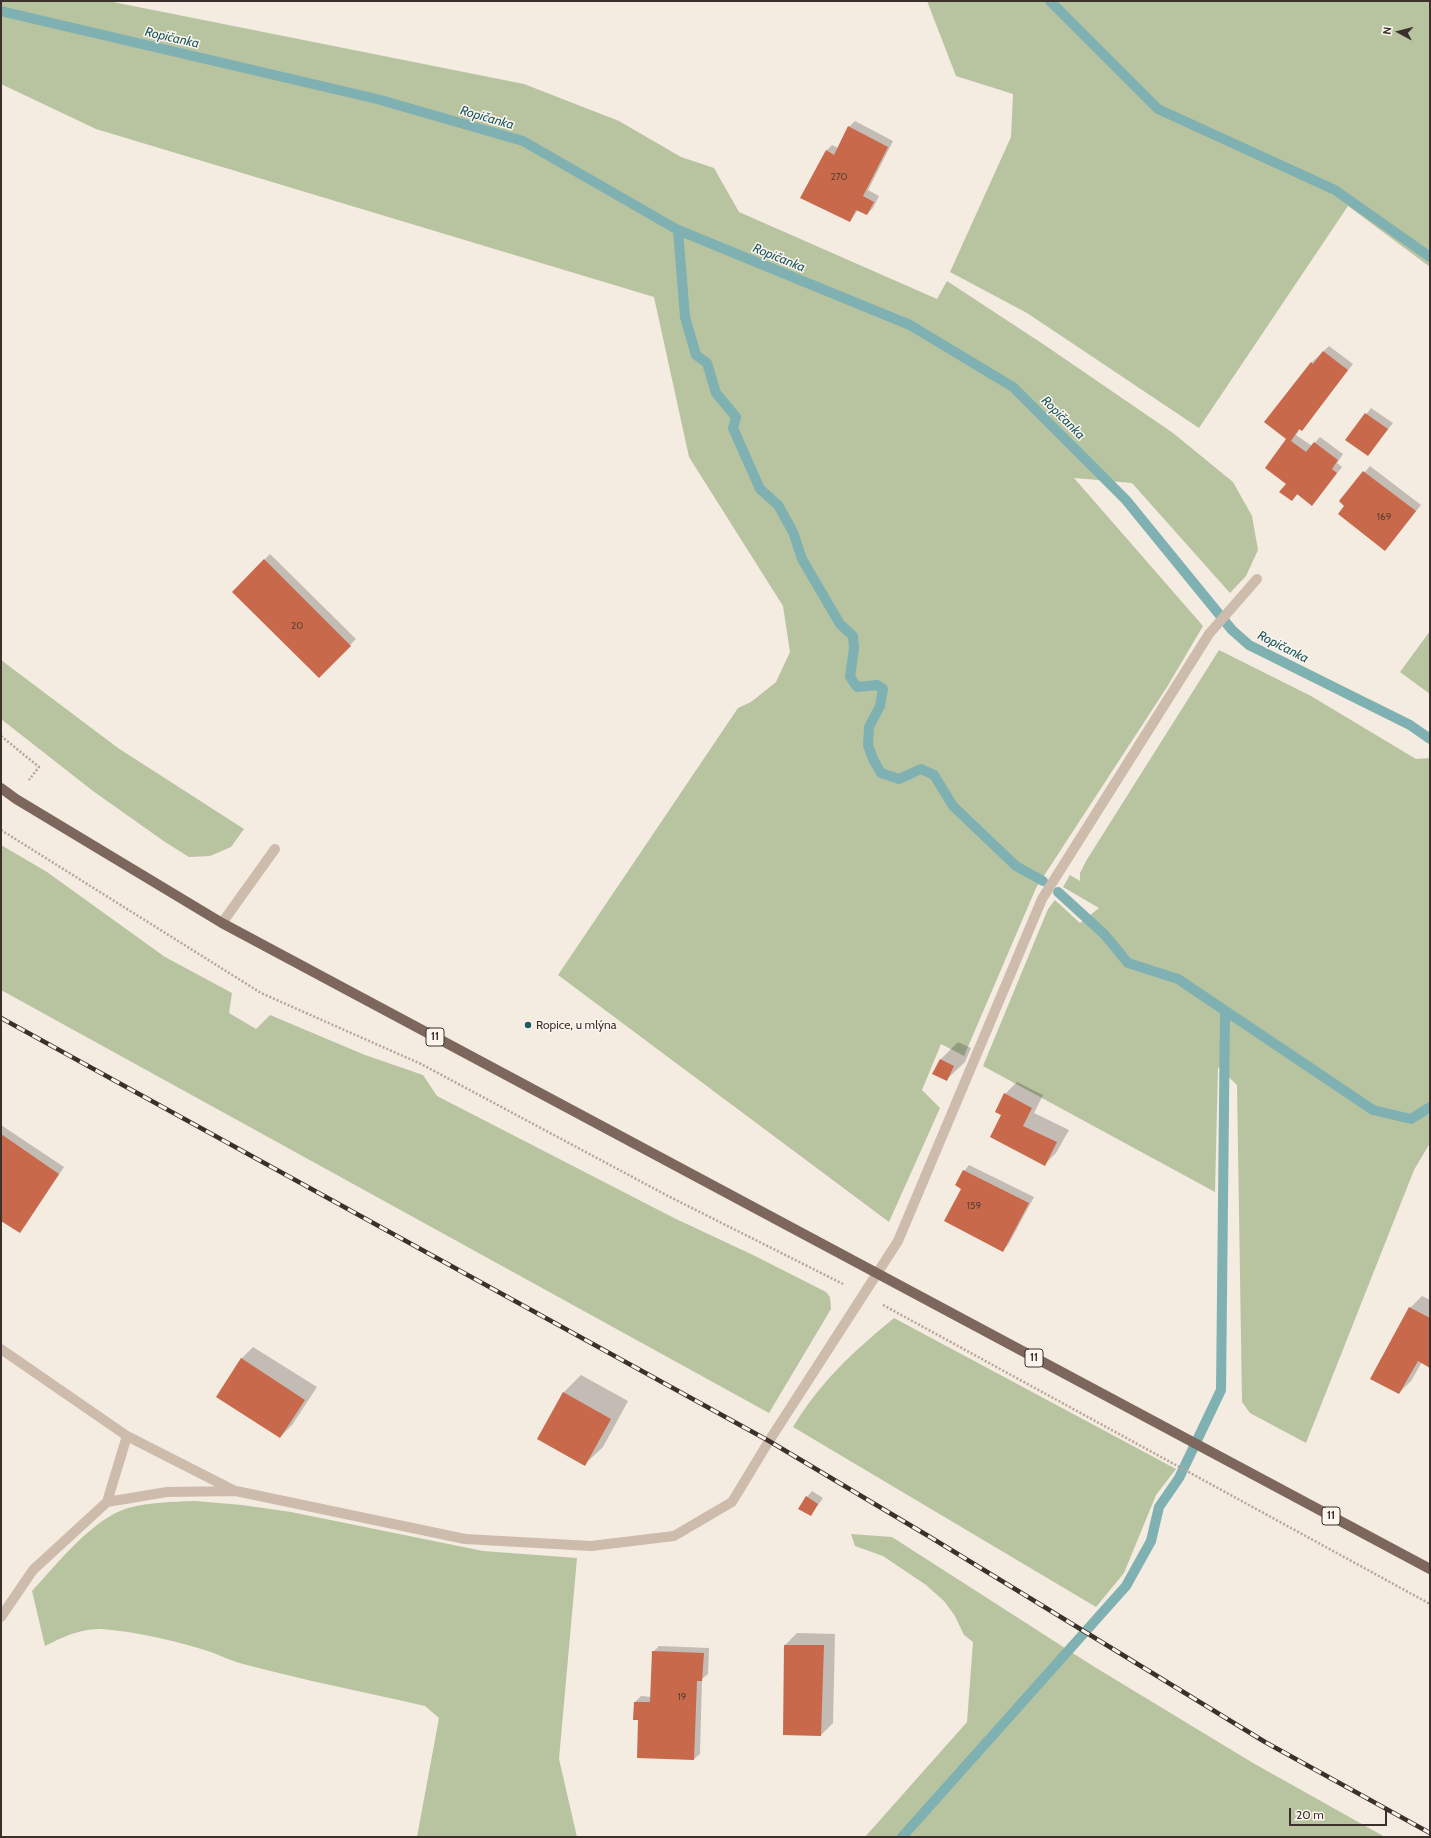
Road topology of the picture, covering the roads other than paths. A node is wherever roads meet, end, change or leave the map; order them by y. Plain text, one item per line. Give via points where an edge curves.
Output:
1 (1257, 579) dead end
2 (1, 788) edge
3 (275, 849) dead end
4 (222, 923) junction
5 (876, 1274) junction
6 (1, 1349) edge
7 (127, 1436) junction
8 (236, 1491) junction
9 (107, 1502) junction
10 (1430, 1569) edge
11 (1, 1617) edge

1 - 5 street via 1209,634 1042,899 898,1241
2 - 4 main road, 11
3 - 4 street
4 - 5 main road, 11
5 - 8 street via 732,1502 674,1536 591,1546 465,1539
5 - 10 main road, 11
6 - 7 street
7 - 8 street
7 - 9 street
8 - 9 street via 167,1492
9 - 11 street via 34,1570

